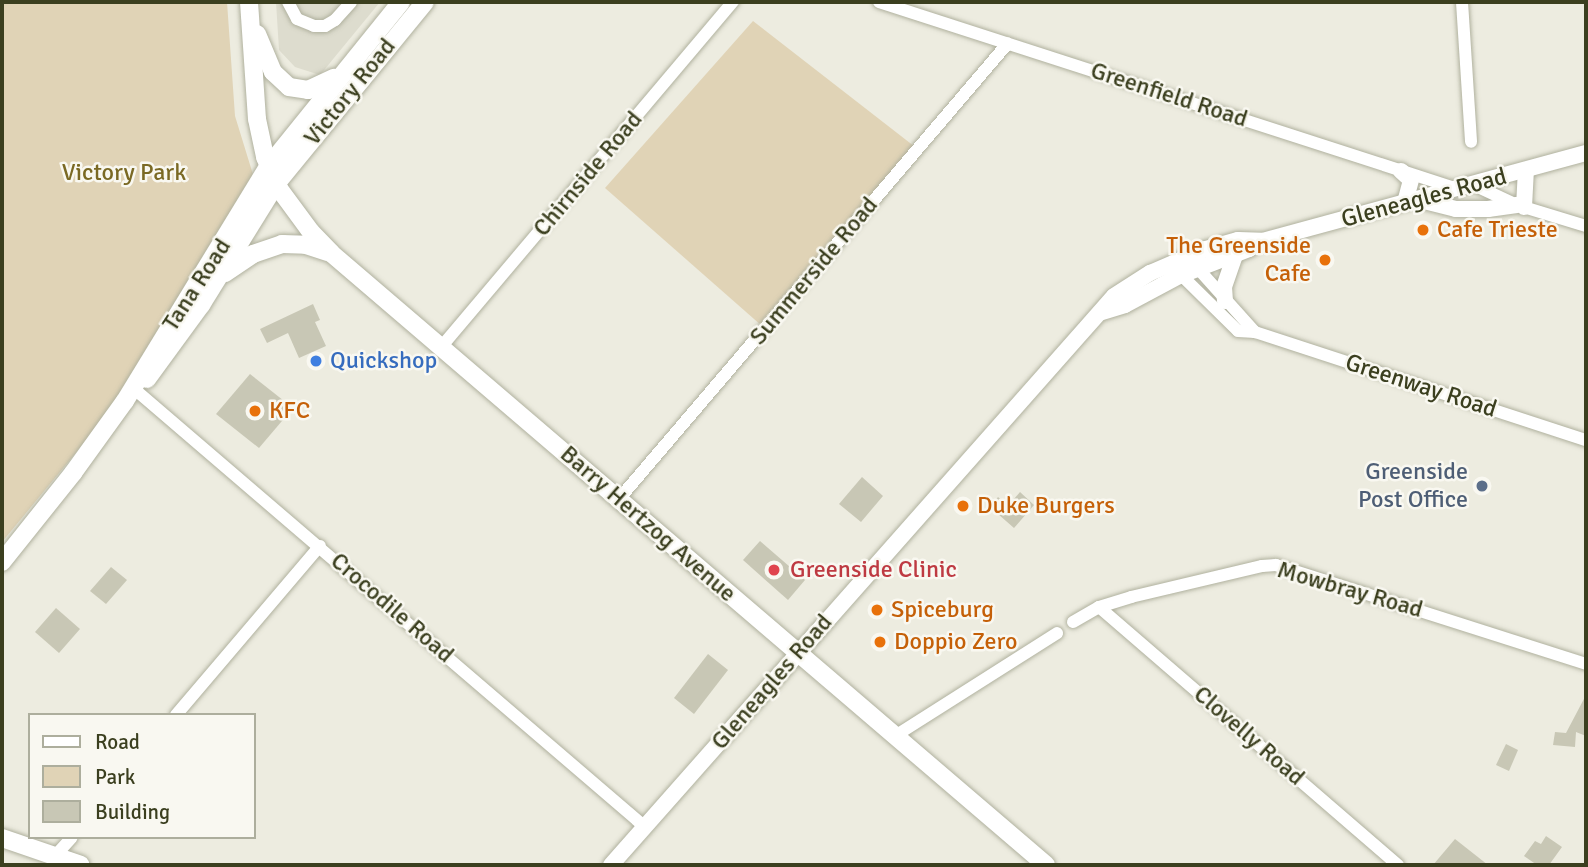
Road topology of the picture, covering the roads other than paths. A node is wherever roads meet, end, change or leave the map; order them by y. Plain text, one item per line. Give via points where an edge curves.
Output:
1 (289, 2) edge
2 (351, 2) edge
3 (401, 2) edge
4 (425, 2) edge
5 (733, 2) edge
6 (879, 2) edge
7 (1462, 2) edge
8 (250, 9) edge
9 (1008, 43) junction
10 (347, 67) junction
11 (1471, 142) dead end
12 (1586, 153) edge
13 (1401, 171) junction
14 (1526, 171) junction
15 (272, 176) junction
16 (1476, 186) junction
17 (1458, 189) junction
18 (1411, 201) junction
19 (1521, 206) junction
20 (1586, 226) edge
21 (1262, 241) junction
22 (331, 253) junction
23 (1235, 255) junction
24 (1192, 262) junction
25 (1175, 270) junction
26 (214, 284) junction
27 (1225, 301) junction
28 (1255, 332) junction
29 (442, 346) junction
30 (131, 393) junction
31 (1586, 440) edge
32 (619, 499) junction
33 (320, 546) junction
34 (2, 562) edge
35 (1100, 607) junction
36 (1073, 622) dead end
37 (1057, 633) dead end
38 (797, 653) junction
39 (1586, 664) edge
40 (178, 713) edge
41 (895, 736) junction
42 (645, 827) junction
43 (2, 838) edge
44 (70, 839) edge
45 (55, 856) junction
46 (81, 865) edge
47 (611, 865) edge
48 (1045, 865) edge
49 (1398, 865) edge

1 - 2 street via 297,19 314,26 335,20
3 - 10 main road, Victory Road
4 - 15 main road, Victory Road
5 - 29 street, Chirnside Road
6 - 9 street, Greenfield Road
7 - 11 street
8 - 10 main road via 270,66 289,87 319,87
8 - 15 main road via 257,119
9 - 13 street, Greenfield Road
9 - 32 street, Summerside Road
10 - 15 main road, Victory Road
12 - 14 street, Gleneagles Road
13 - 17 street, Greenfield Road
13 - 18 street via 1410,180
14 - 16 street, Gleneagles Road
14 - 19 street
15 - 22 main road, Barry Hertzog Avenue via 300,220
15 - 26 main road, Tana Road
15 - 30 main road, Tana Road
16 - 17 street, Gleneagles Road
16 - 19 street
17 - 18 street, Gleneagles Road
18 - 19 street via 1456,209
18 - 21 street, Gleneagles Road
19 - 20 street
21 - 23 street, Gleneagles Road
21 - 24 street, Gleneagles Road via 1238,240
22 - 26 main road via 298,244 270,246 237,263
22 - 29 main road, Barry Hertzog Avenue
23 - 24 street, Gleneagles Road
23 - 27 street via 1227,275
24 - 25 street, Gleneagles Road
24 - 27 street, Greenway Road
25 - 28 street, Greenway Road via 1238,331
25 - 38 street, Gleneagles Road via 1122,289
26 - 30 main road, Tana Road via 161,362
27 - 28 street, Greenway Road
28 - 31 street, Greenway Road
29 - 32 main road, Barry Hertzog Avenue
30 - 33 street, Crocodile Road
30 - 34 main road, Tana Road
32 - 38 main road, Barry Hertzog Avenue
33 - 40 street
33 - 42 street, Crocodile Road
35 - 36 street, Mowbray Road
35 - 39 street, Mowbray Road via 1262,566 1286,566
35 - 49 street, Clovelly Road
37 - 41 street
38 - 41 main road, Barry Hertzog Avenue
38 - 42 street, Gleneagles Road
41 - 48 main road, Barry Hertzog Avenue
42 - 47 street, Gleneagles Road
43 - 45 main road
44 - 45 street
45 - 46 main road

